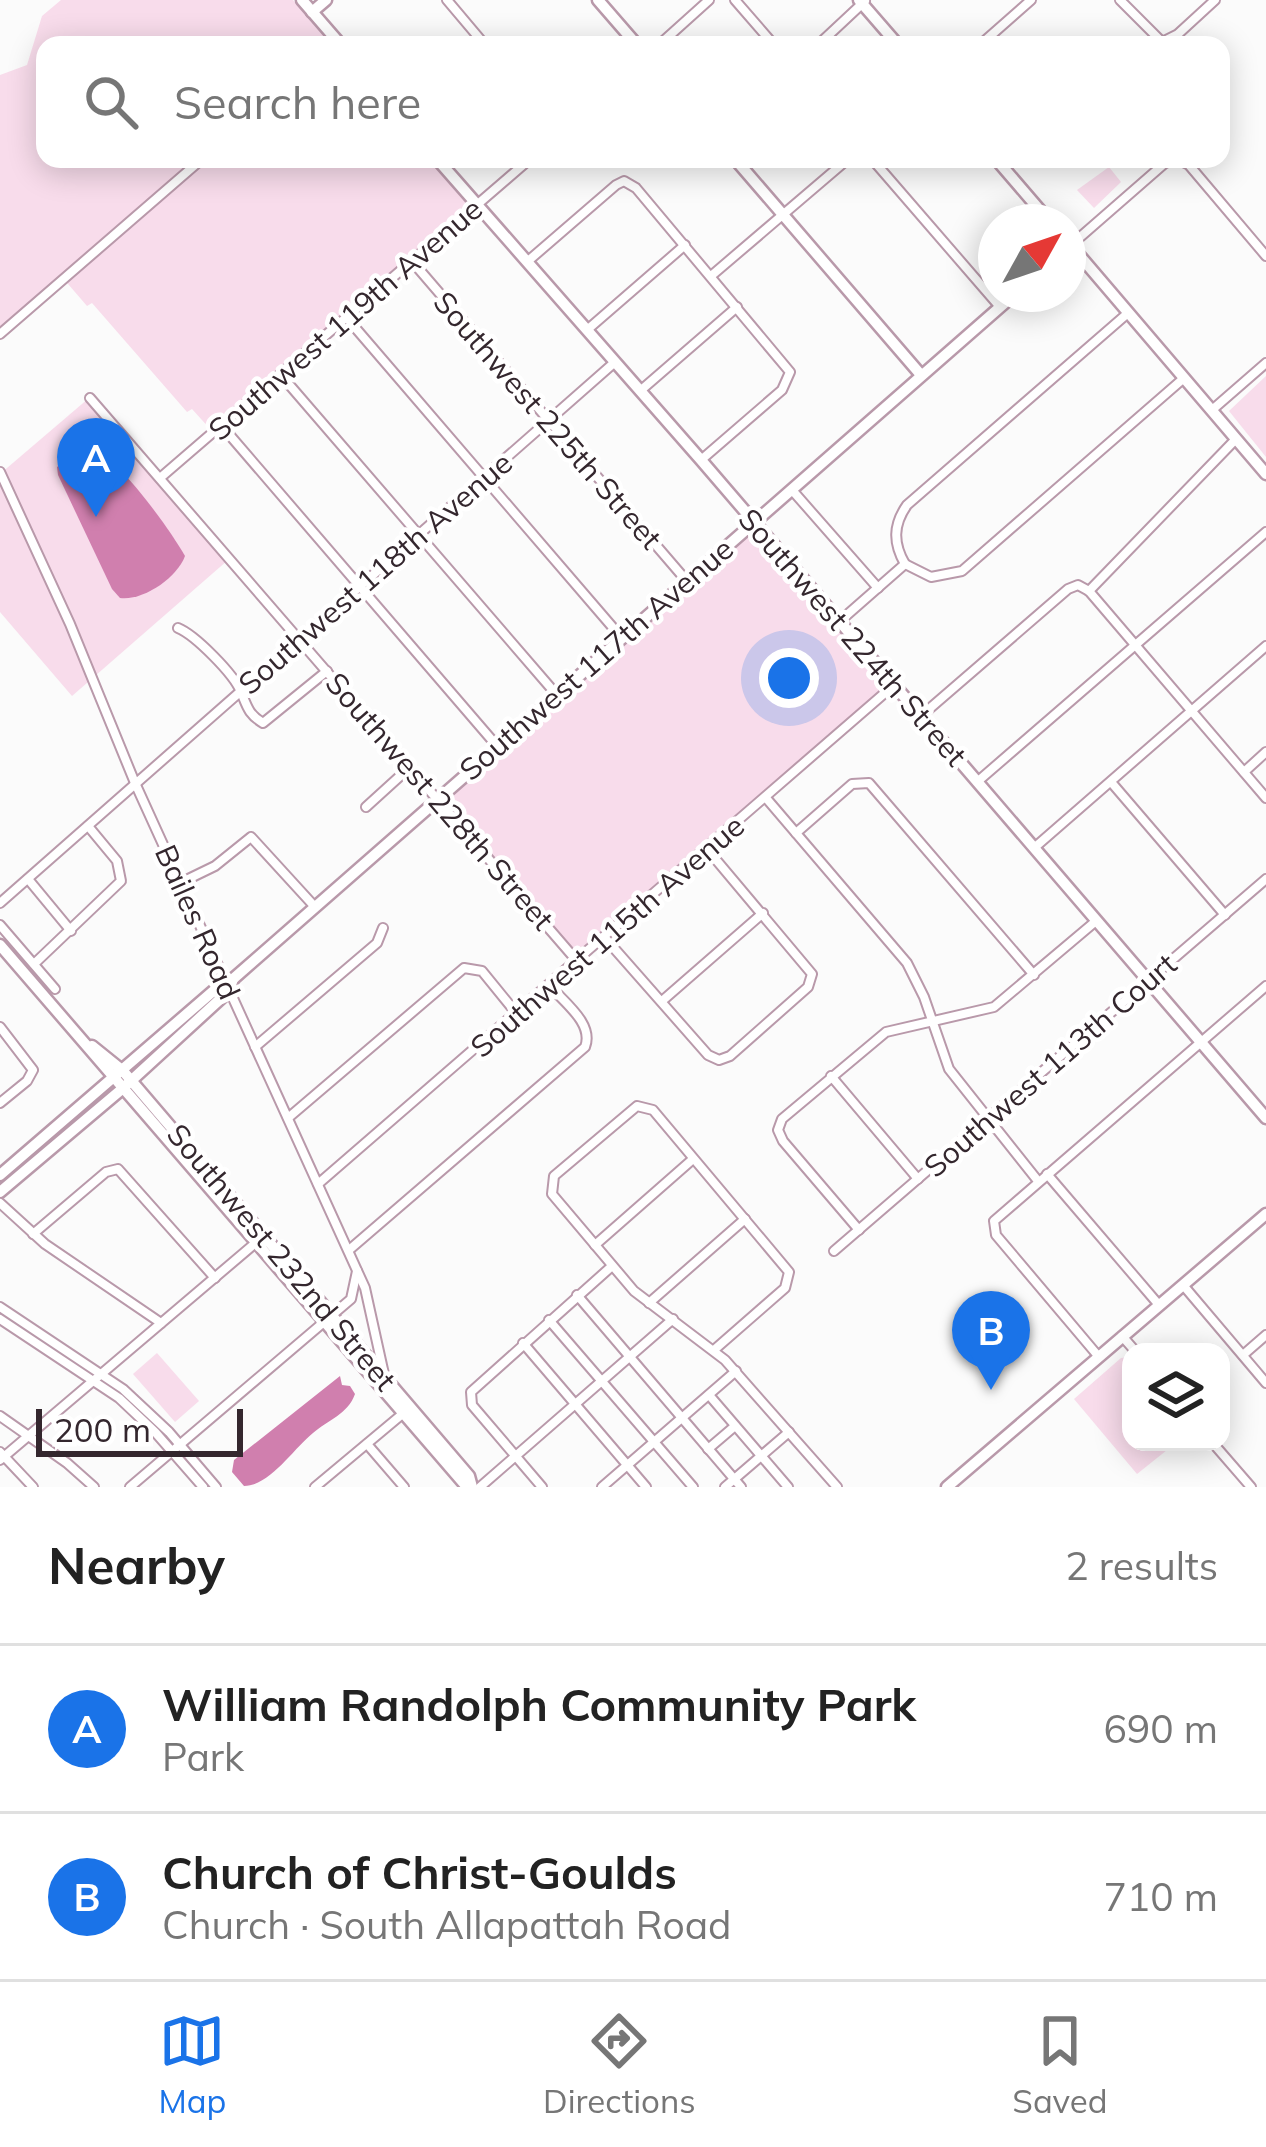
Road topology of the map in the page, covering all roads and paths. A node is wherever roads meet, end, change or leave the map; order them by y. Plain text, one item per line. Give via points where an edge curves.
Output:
1 (302, 0) edge
2 (326, 0) edge
3 (447, 0) edge
4 (598, 0) edge
5 (709, 0) edge
6 (735, 0) edge
7 (1031, 0) edge
8 (1120, 0) edge
9 (1215, 0) edge
10 (862, 1) edge
11 (312, 12) junction
12 (332, 36) edge
13 (477, 36) edge
14 (629, 36) edge
15 (669, 36) edge
16 (766, 36) edge
17 (827, 36) edge
18 (891, 36) edge
19 (990, 36) edge
20 (1152, 36) edge
21 (1174, 36) edge
22 (192, 168) edge
23 (445, 168) edge
24 (519, 168) edge
25 (743, 168) edge
26 (838, 168) edge
27 (880, 168) edge
28 (1004, 168) edge
29 (1159, 168) edge
30 (1192, 168) edge
31 (475, 203) junction
32 (1035, 204) edge
33 (784, 215) junction
34 (1086, 230) edge
35 (685, 245) junction
36 (1266, 256) edge
37 (411, 260) junction
38 (528, 262) junction
39 (1086, 265) edge
40 (711, 276) junction
41 (978, 282) edge
42 (737, 307) junction
43 (994, 312) edge
44 (1128, 313) junction
45 (346, 317) junction
46 (587, 330) junction
47 (0, 334) edge
48 (615, 362) junction
49 (1266, 364) edge
50 (280, 374) junction
51 (921, 375) junction
52 (1184, 378) junction
53 (640, 391) junction
54 (90, 398) dead end
55 (1212, 410) junction
56 (549, 420) junction
57 (221, 425) junction
58 (1236, 439) junction
59 (701, 460) junction
60 (0, 472) edge
61 (1266, 474) edge
62 (160, 478) junction
63 (484, 478) junction
64 (791, 489) junction
65 (753, 522) junction
66 (1266, 532) edge
67 (419, 535) junction
68 (905, 564) junction
69 (686, 579) junction
70 (360, 587) junction
71 (878, 588) junction
72 (1089, 591) junction
73 (840, 621) junction
74 (178, 628) dead end
75 (621, 637) junction
76 (300, 638) junction
77 (1135, 645) junction
78 (1266, 646) edge
79 (327, 670) junction
80 (895, 685) junction
81 (241, 690) junction
82 (556, 694) junction
83 (1192, 711) junction
84 (921, 716) junction
85 (496, 746) junction
86 (1266, 752) edge
87 (410, 767) junction
88 (1244, 772) junction
89 (977, 782) junction
90 (1111, 782) junction
91 (135, 783) junction
92 (437, 798) junction
93 (766, 798) junction
94 (1266, 798) edge
95 (366, 807) dead end
96 (88, 826) junction
97 (796, 833) junction
98 (1034, 848) junction
99 (707, 849) junction
100 (28, 879) junction
101 (1266, 879) edge
102 (180, 883) junction
103 (0, 903) edge
104 (315, 907) junction
105 (763, 913) junction
106 (1225, 915) junction
107 (1096, 921) junction
108 (0, 925) edge
109 (382, 928) dead end
110 (71, 931) junction
111 (605, 938) junction
112 (0, 945) edge
113 (577, 962) junction
114 (34, 964) junction
115 (1034, 975) junction
116 (1148, 981) junction
117 (229, 984) junction
118 (550, 985) junction
119 (1266, 986) edge
120 (56, 989) dead end
121 (662, 1001) junction
122 (517, 1014) junction
123 (930, 1021) junction
124 (0, 1027) edge
125 (1200, 1042) junction
126 (255, 1047) junction
127 (831, 1076) junction
128 (123, 1080) junction
129 (0, 1103) edge
130 (288, 1118) junction
131 (1266, 1118) edge
132 (987, 1119) junction
133 (694, 1159) junction
134 (1047, 1174) junction
135 (918, 1179) junction
136 (1038, 1181) junction
137 (318, 1184) junction
138 (2, 1185) edge
139 (4, 1205) edge
140 (1266, 1214) edge
141 (745, 1219) junction
142 (859, 1230) junction
143 (33, 1234) junction
144 (260, 1239) junction
145 (595, 1245) junction
146 (349, 1250) junction
147 (834, 1251) dead end
148 (612, 1266) junction
149 (357, 1270) junction
150 (215, 1278) junction
151 (1183, 1285) junction
152 (578, 1295) junction
153 (351, 1299) junction
154 (649, 1303) junction
155 (1159, 1305) junction
156 (0, 1307) edge
157 (371, 1309) junction
158 (329, 1318) junction
159 (0, 1319) edge
160 (673, 1319) junction
161 (549, 1320) junction
162 (161, 1323) junction
163 (1266, 1335) edge
164 (1122, 1336) junction
165 (523, 1343) junction
166 (1128, 1343) edge
167 (714, 1350) junction
168 (1243, 1355) junction
169 (630, 1357) junction
170 (1099, 1357) junction
171 (736, 1371) junction
172 (385, 1376) junction
173 (98, 1377) junction
174 (602, 1381) junction
175 (1266, 1383) edge
176 (709, 1395) junction
177 (575, 1404) junction
178 (406, 1410) junction
179 (0, 1415) edge
180 (682, 1418) junction
181 (736, 1426) junction
182 (789, 1432) junction
183 (29, 1435) junction
184 (654, 1442) junction
185 (367, 1444) junction
186 (176, 1449) junction
187 (708, 1449) junction
188 (1220, 1451) edge
189 (1, 1456) edge
190 (515, 1456) junction
191 (761, 1456) junction
192 (628, 1465) junction
193 (737, 1483) edge
194 (318, 1486) edge
195 (786, 1486) edge
196 (33, 1487) edge
197 (94, 1487) edge
198 (130, 1487) edge
199 (203, 1487) edge
200 (216, 1487) edge
201 (404, 1487) edge
202 (473, 1487) edge
203 (542, 1487) edge
204 (602, 1487) edge
205 (646, 1487) edge
206 (693, 1487) edge
207 (725, 1487) edge
208 (837, 1487) edge
209 (947, 1487) edge
210 (1251, 1487) edge

1 - 11 street
2 - 11 street
3 - 13 street
4 - 14 street
5 - 15 street
6 - 16 street
7 - 19 street
8 - 20 street
9 - 21 street
10 - 17 street
10 - 18 street
11 - 12 street
22 - 47 street
23 - 31 street, Southwest 224th Street
24 - 31 street, Southwest 119th Avenue
25 - 33 street
26 - 33 street
27 - 41 street
28 - 32 street
29 - 34 street
30 - 36 street
31 - 37 street, Southwest 119th Avenue
31 - 38 street, Southwest 224th Street
33 - 40 street
33 - 51 street
35 - 38 street via 624,182
35 - 40 street
35 - 46 street
37 - 45 street, Southwest 119th Avenue
37 - 56 street, Southwest 225th Street
38 - 46 street, Southwest 224th Street
39 - 44 street
40 - 42 street
42 - 53 street
42 - 59 street via 790,376
43 - 51 street, Southwest 117th Avenue
44 - 52 street
44 - 68 street via 907,505 896,539
45 - 50 street, Southwest 119th Avenue
45 - 63 street
46 - 48 street, Southwest 224th Street
48 - 53 street, Southwest 224th Street
48 - 56 street, Southwest 118th Avenue
49 - 55 street
50 - 57 street, Southwest 119th Avenue
50 - 67 street
51 - 64 street, Southwest 117th Avenue
52 - 55 street
52 - 68 street via 962,571 931,577
53 - 59 street, Southwest 224th Street
54 - 62 street, Southwest 228th Street
55 - 58 street
56 - 63 street, Southwest 118th Avenue
56 - 69 street, Southwest 225th Street
57 - 62 street, Southwest 119th Avenue
57 - 70 street
58 - 61 street
58 - 72 street
59 - 65 street, Southwest 224th Street
60 - 91 street, Bailes Road
62 - 76 street, Southwest 228th Street
63 - 67 street, Southwest 118th Avenue
63 - 75 street
64 - 65 street, Southwest 117th Avenue
64 - 71 street, Southwest 224th Street
65 - 69 street, Southwest 117th Avenue
65 - 73 street, Southwest 224th Street
66 - 77 street
67 - 70 street, Southwest 118th Avenue
67 - 82 street
68 - 71 street
69 - 75 street, Southwest 117th Avenue
70 - 76 street, Southwest 118th Avenue
70 - 85 street
71 - 73 street
72 - 77 street
72 - 84 street via 1068,589
73 - 80 street, Southwest 224th Street
74 - 81 street
75 - 82 street, Southwest 117th Avenue
76 - 79 street, Southwest 228th Street
76 - 81 street, Southwest 118th Avenue
77 - 83 street
77 - 89 street
78 - 83 street
79 - 81 street via 262,723
79 - 87 street, Southwest 228th Street
80 - 84 street, Southwest 224th Street
80 - 93 street, Southwest 115th Avenue
81 - 91 street, Southwest 118th Avenue
82 - 85 street, Southwest 117th Avenue
83 - 88 street
83 - 90 street
84 - 89 street, Southwest 224th Street
85 - 92 street, Southwest 117th Avenue
86 - 88 street
87 - 92 street, Southwest 228th Street
87 - 95 street
88 - 94 street
89 - 98 street, Southwest 224th Street
90 - 98 street
90 - 106 street
91 - 96 street, Southwest 118th Avenue
91 - 102 street, Bailes Road
92 - 104 street, Southwest 117th Avenue
92 - 113 street, Southwest 228th Street
93 - 97 street
93 - 99 street, Southwest 115th Avenue
96 - 100 street, Southwest 118th Avenue
96 - 110 street via 117,861 121,881
97 - 115 street via 848,788 875,788
97 - 123 street via 907,963
98 - 107 street, Southwest 224th Street
99 - 105 street
99 - 111 street, Southwest 115th Avenue
100 - 103 street, Southwest 118th Avenue
100 - 110 street
101 - 106 street, Southwest 113th Court
102 - 104 street via 251,837
102 - 117 street, Bailes Road
104 - 117 street, Southwest 117th Avenue
105 - 121 street
105 - 121 street via 812,980 730,1056 708,1055
106 - 116 street, Southwest 113th Court
107 - 115 street
107 - 116 street, Southwest 224th Street
108 - 114 street
109 - 126 street via 377,943
110 - 114 street
111 - 113 street, Southwest 115th Avenue
111 - 121 street
112 - 128 street, Southwest 232nd Street
113 - 118 street, Southwest 115th Avenue
114 - 120 street
115 - 123 street via 994,1007
116 - 125 street, Southwest 224th Street
116 - 132 street, Southwest 113th Court
117 - 126 street, Bailes Road
117 - 128 street, Southwest 117th Avenue
118 - 122 street, Southwest 115th Avenue
118 - 146 street via 589,1038
119 - 125 street
122 - 130 street via 482,971 469,967
122 - 137 street, Southwest 115th Avenue
123 - 127 street via 886,1032
123 - 132 street via 949,1070
124 - 129 street via 32,1072
125 - 131 street, Southwest 224th Street
125 - 134 street
126 - 130 street, Bailes Road
127 - 135 street
127 - 142 street via 778,1127
128 - 138 street, Southwest 117th Avenue
128 - 144 street, Southwest 232nd Street
130 - 137 street, Bailes Road
132 - 135 street, Southwest 113th Court
132 - 136 street
133 - 141 street
133 - 145 street
133 - 145 street via 651,1108 637,1106 554,1176 554,1196
134 - 136 street
134 - 155 street
135 - 142 street, Southwest 113th Court
136 - 170 street via 993,1228
137 - 146 street, Bailes Road
138 - 139 street
139 - 143 street
140 - 151 street
141 - 154 street
141 - 167 street via 786,1267 789,1282
142 - 147 street, Southwest 113th Court
143 - 150 street via 118,1169
143 - 162 street
144 - 150 street
144 - 158 street, Southwest 232nd Street
145 - 148 street
146 - 149 street, Bailes Road
148 - 152 street
148 - 154 street
149 - 153 street
149 - 157 street, Bailes Road
150 - 162 street
151 - 155 street
151 - 168 street
152 - 161 street
152 - 169 street
153 - 157 street via 363,1298
153 - 158 street
154 - 160 street
155 - 164 street
156 - 173 street
157 - 172 street, Bailes Road
158 - 172 street, Southwest 232nd Street
158 - 178 street, Southwest 232nd Street
158 - 186 street
159 - 173 street
160 - 167 street
160 - 169 street
161 - 165 street
161 - 174 street
162 - 173 street
163 - 168 street
164 - 166 street
164 - 170 street
165 - 177 street
165 - 190 street via 470,1397
167 - 171 street
168 - 175 street
169 - 174 street
169 - 180 street
170 - 209 street
171 - 176 street
171 - 182 street
172 - 178 street, Southwest 232nd Street
173 - 183 street
173 - 186 street
174 - 177 street
174 - 184 street
176 - 180 street
176 - 181 street
177 - 190 street
177 - 192 street
178 - 185 street
178 - 202 street, Southwest 232nd Street
179 - 183 street
180 - 184 street
180 - 187 street
181 - 187 street
181 - 191 street
182 - 191 street
182 - 208 street
183 - 189 street
183 - 197 street
184 - 192 street
184 - 206 street
185 - 194 street
185 - 201 street
186 - 198 street
186 - 199 street
186 - 200 street
187 - 193 street
188 - 210 street
189 - 196 street
190 - 202 street
190 - 203 street
191 - 193 street
191 - 195 street
192 - 204 street
192 - 205 street
193 - 207 street

